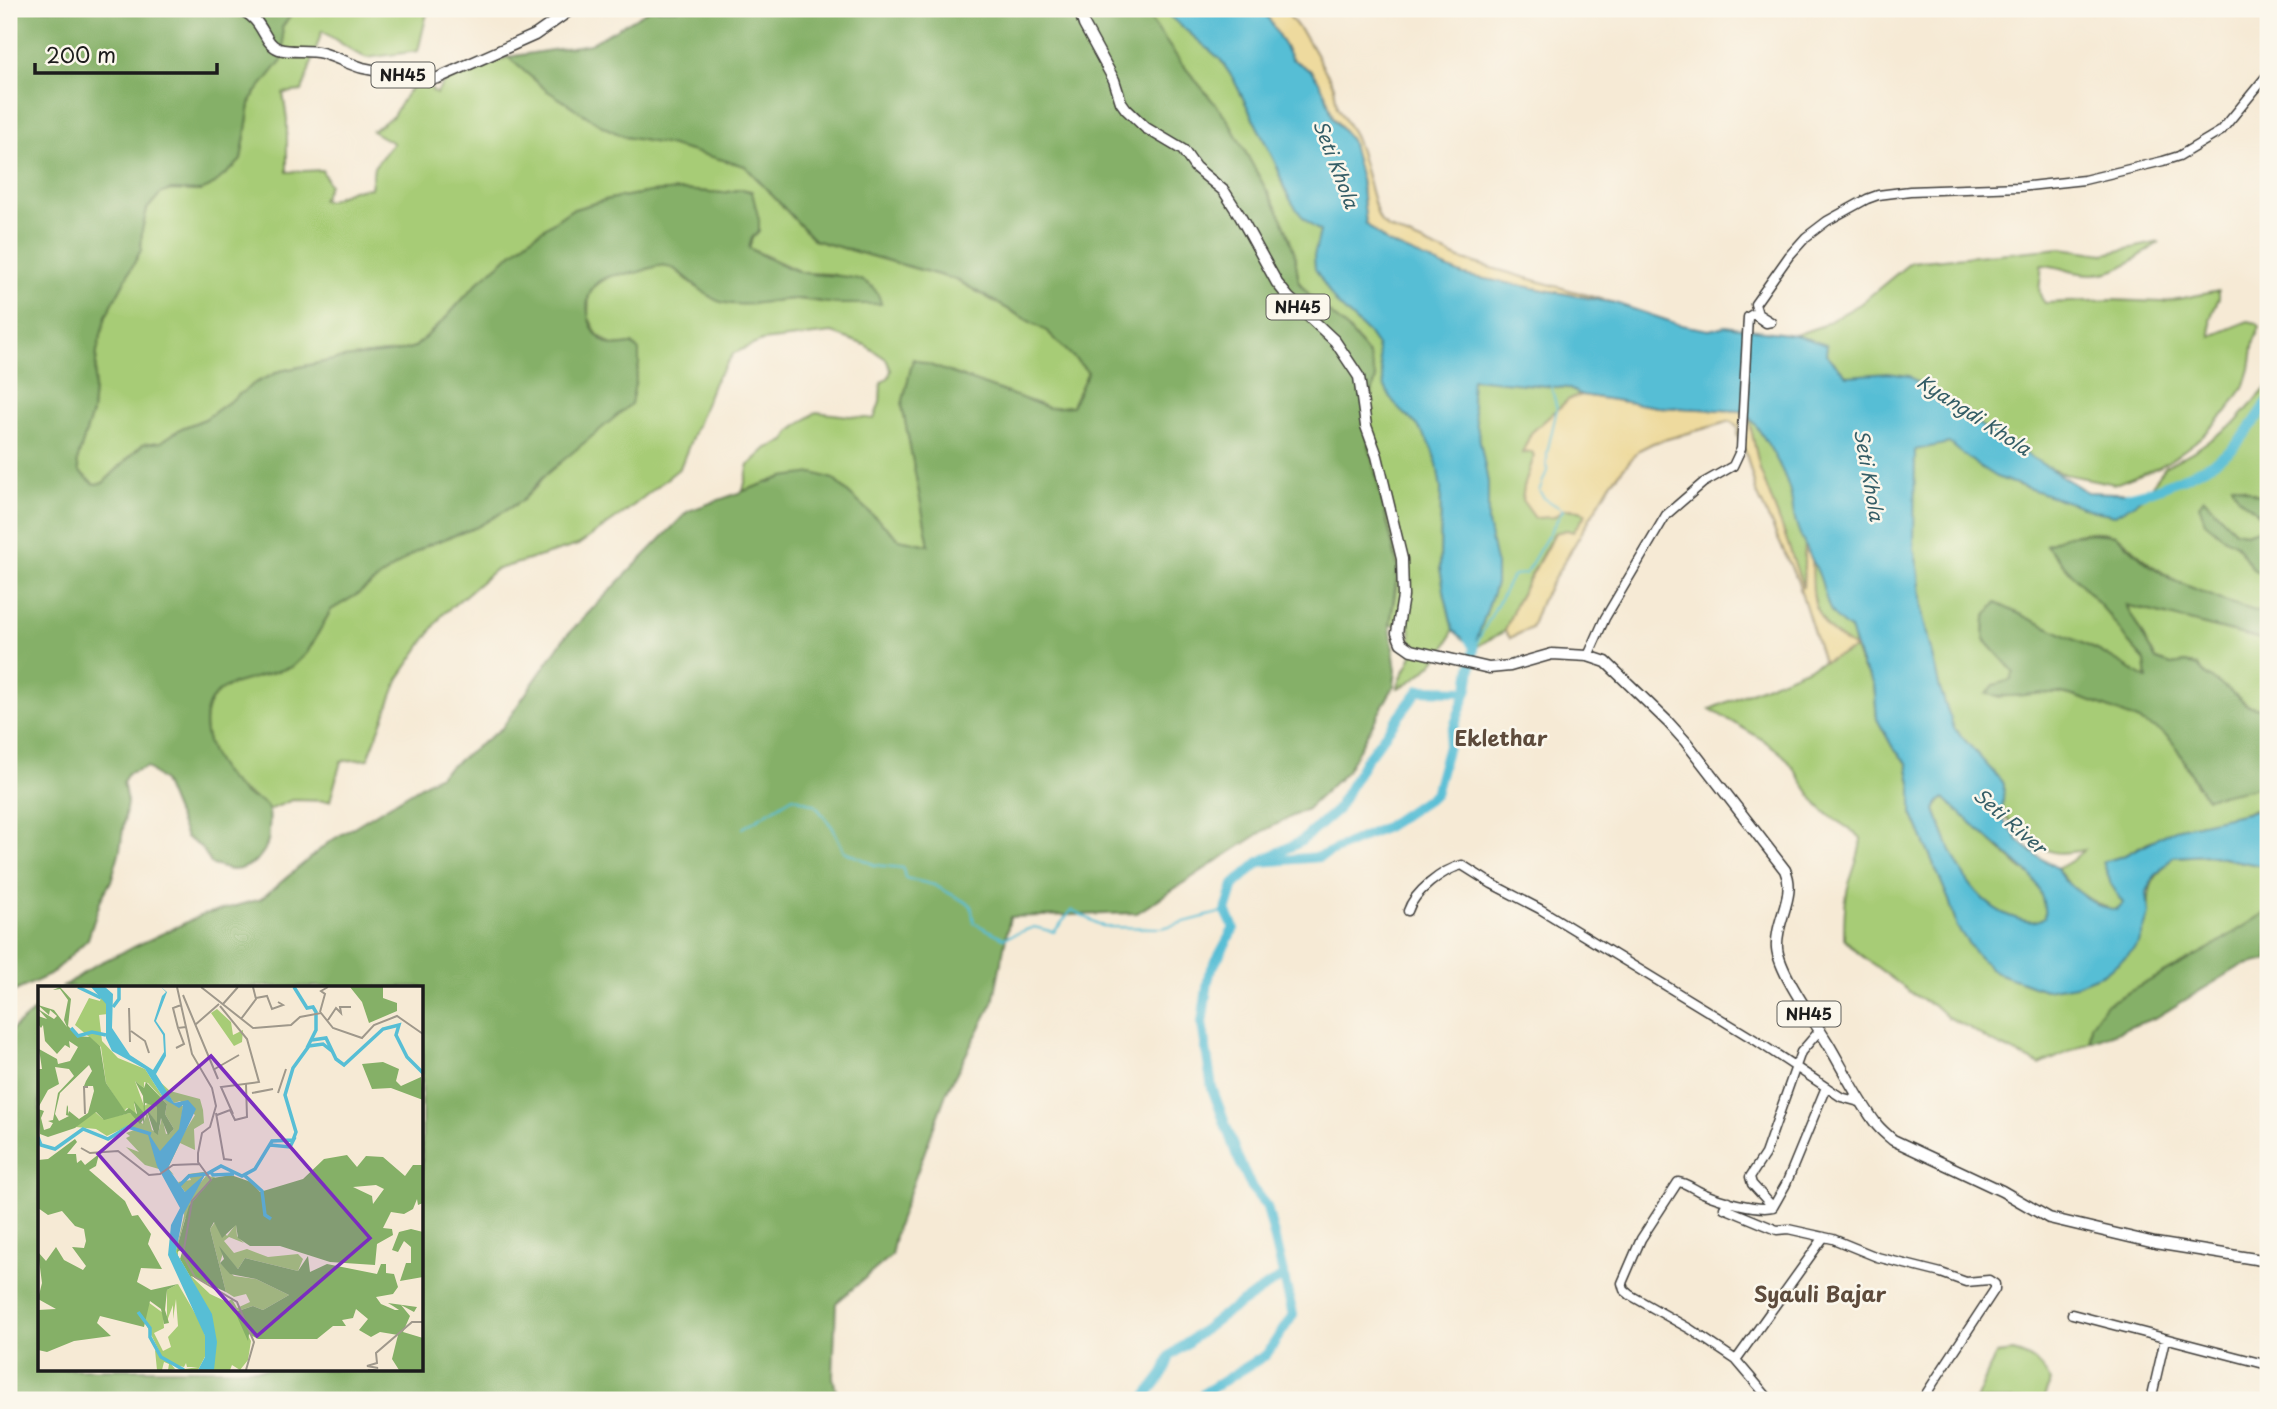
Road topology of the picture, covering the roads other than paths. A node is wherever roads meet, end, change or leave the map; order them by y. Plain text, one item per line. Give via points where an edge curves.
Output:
1 (238, 9) edge
2 (572, 9) edge
3 (1079, 9) edge
4 (2268, 74) edge
5 (1588, 656) junction
6 (1408, 911) dead end
7 (1820, 1030) junction
8 (1795, 1066) junction
9 (1826, 1087) junction
10 (1863, 1103) junction
11 (1728, 1201) junction
12 (1773, 1207) junction
13 (1824, 1237) junction
14 (2268, 1261) edge
15 (2072, 1314) dead end
16 (2165, 1339) junction
17 (1736, 1360) junction
18 (2268, 1365) edge
19 (1770, 1400) edge
20 (1922, 1400) edge
21 (2151, 1400) edge

1 - 2 main road, NH45 via 257,20 267,38 282,50 324,53 365,68 428,80 536,34
3 - 5 main road, NH45 via 1126,109 1146,128 1183,150 1223,191 1277,284 1335,341 1359,377 1366,426 1402,559 1401,643 1411,650 1489,668 1552,654
4 - 5 street via 2221,131 2179,156 2095,178 1878,195 1827,222 1798,246 1755,304 1758,314 1771,322 1751,314 1748,317 1741,449 1733,466 1703,483 1666,515 1605,618
5 - 7 main road, NH45 via 1606,662 1668,722 1785,870 1790,884 1778,925 1779,958
6 - 8 street via 1419,891 1462,865
7 - 8 street
7 - 10 main road, NH45
8 - 9 street
8 - 12 street via 1765,1154 1750,1177
9 - 10 street
9 - 12 street
10 - 14 main road, NH45 via 1892,1140 2049,1218 2155,1243
11 - 12 street
11 - 13 street via 1724,1208 1777,1230
11 - 17 street via 1678,1182 1641,1239 1622,1283 1630,1295
13 - 17 street
13 - 20 street via 1966,1282 1989,1280 1995,1284
15 - 16 street
16 - 18 street
16 - 21 street
17 - 19 street

